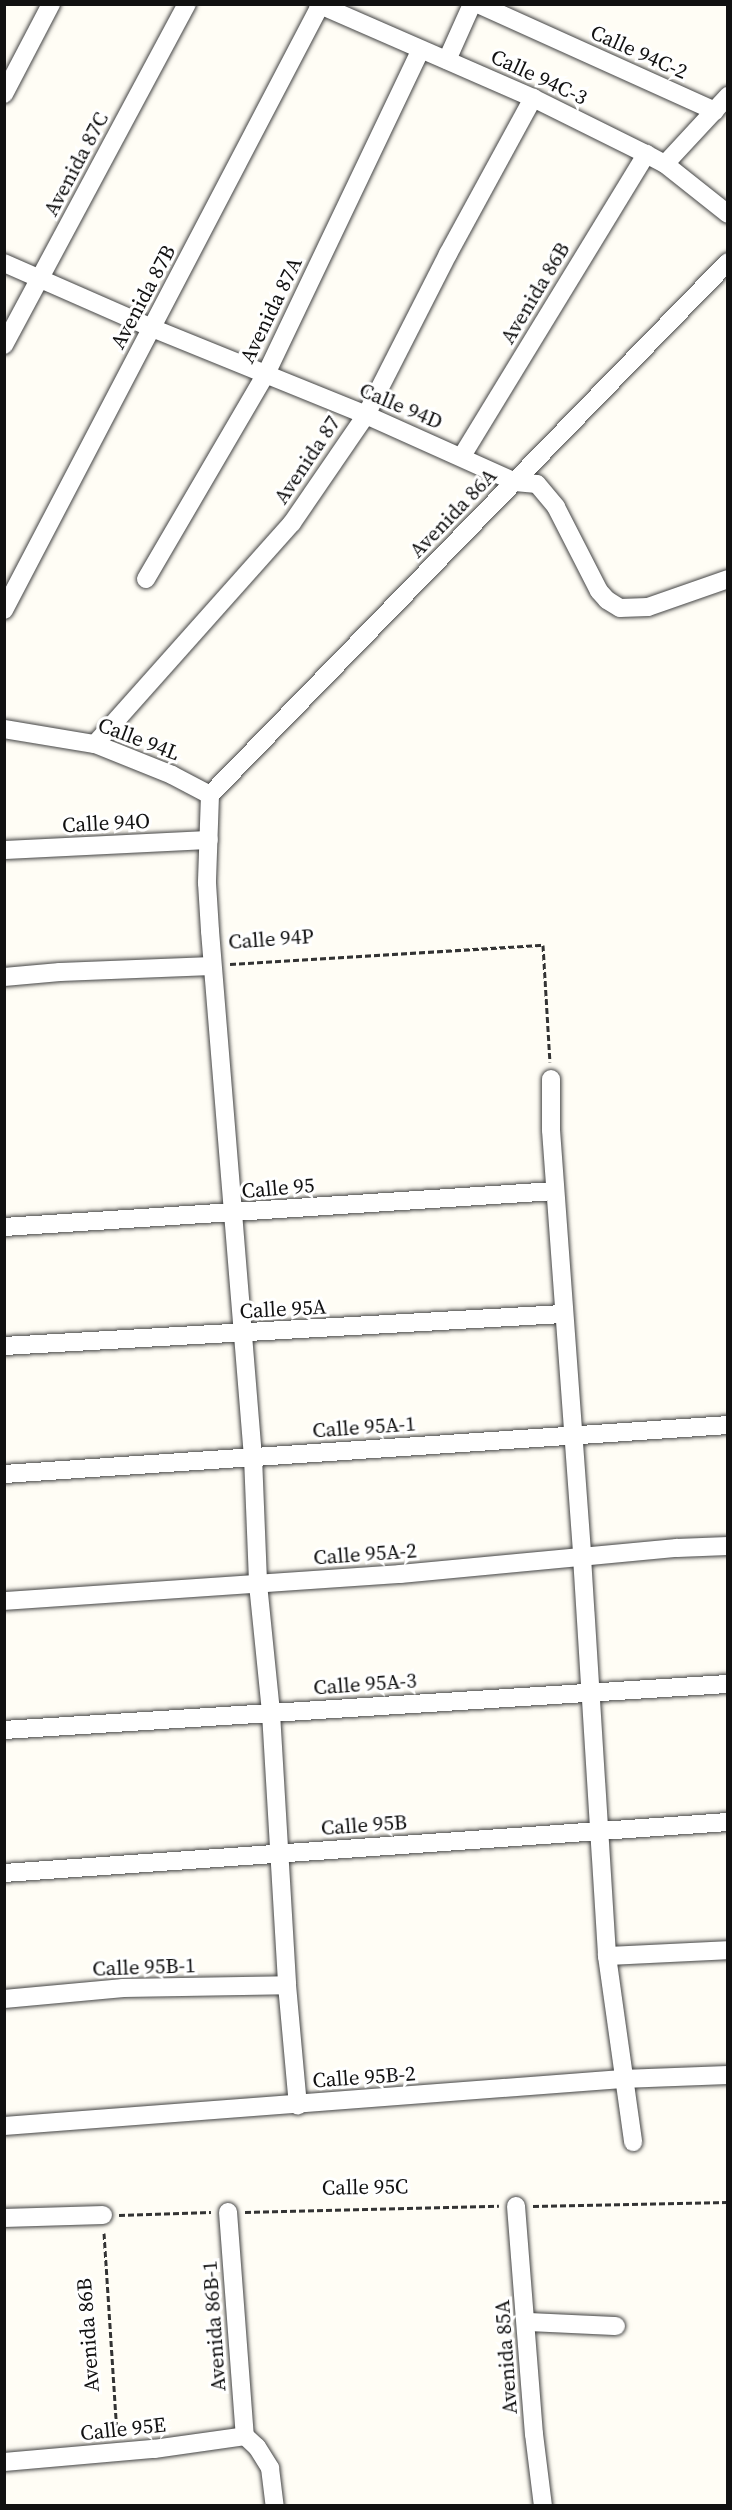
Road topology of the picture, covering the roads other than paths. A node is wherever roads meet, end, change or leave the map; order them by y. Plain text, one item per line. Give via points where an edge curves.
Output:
1 (51, 4) edge
2 (187, 4) edge
3 (472, 4) edge
4 (478, 4) edge
5 (320, 5) edge
6 (420, 51) junction
7 (447, 60) junction
8 (4, 94) edge
9 (728, 96) edge
10 (533, 98) junction
11 (715, 111) junction
12 (646, 154) junction
13 (665, 164) junction
14 (728, 214) edge
15 (728, 262) edge
16 (4, 263) edge
17 (39, 281) junction
18 (152, 328) junction
19 (4, 345) edge
20 (266, 374) junction
21 (366, 415) junction
22 (462, 456) junction
23 (515, 482) junction
24 (146, 579) dead end
25 (728, 579) edge
26 (4, 610) edge
27 (4, 729) edge
28 (95, 744) junction
29 (210, 795) junction
30 (209, 840) junction
31 (4, 850) edge
32 (212, 966) junction
33 (4, 977) edge
34 (550, 1078) road end
35 (555, 1191) junction
36 (232, 1214) junction
37 (4, 1227) edge
38 (563, 1314) junction
39 (242, 1334) junction
40 (4, 1346) edge
41 (728, 1425) edge
42 (572, 1435) junction
43 (253, 1457) junction
44 (4, 1474) edge
45 (728, 1546) edge
46 (582, 1557) junction
47 (258, 1584) junction
48 (4, 1601) edge
49 (728, 1684) edge
50 (589, 1692) junction
51 (271, 1713) junction
52 (4, 1730) edge
53 (728, 1822) edge
54 (599, 1831) junction
55 (278, 1854) junction
56 (4, 1873) edge
57 (728, 1950) edge
58 (607, 1956) junction
59 (287, 1985) junction
60 (4, 1999) edge
61 (728, 2075) edge
62 (622, 2079) junction
63 (298, 2105) junction
64 (4, 2126) edge
65 (633, 2142) dead end
66 (516, 2206) road end
67 (228, 2212) road end
68 (103, 2215) road end
69 (4, 2218) edge
70 (527, 2322) junction
71 (616, 2326) dead end
72 (245, 2436) junction
73 (4, 2462) edge
74 (275, 2505) edge
75 (543, 2505) edge

1 - 8 street
2 - 17 street, Avenida 87C
3 - 7 street
4 - 11 street, Calle 94C-2
5 - 6 street, Calle 94C-3
5 - 18 street, Avenida 87B
6 - 7 street, Calle 94C-3
6 - 20 street, Avenida 87A
7 - 10 street, Calle 94C-3
9 - 11 street
10 - 12 street, Calle 94C-3
10 - 21 street, Avenida 87
11 - 13 street
12 - 13 street, Calle 94C-3
12 - 22 street, Avenida 86B
13 - 14 street, Calle 94C-3
15 - 23 street, Avenida 86A
16 - 17 street, Calle 94D
17 - 18 street, Calle 94D
17 - 19 street, Avenida 87C
18 - 20 street, Calle 94D
18 - 26 street, Avenida 87B
20 - 21 street, Calle 94D
20 - 24 street, Avenida 87A
21 - 22 street, Calle 94D
21 - 28 street, Avenida 87 via 292,523
22 - 23 street, Calle 94D
23 - 25 street, Calle 94D via 537,484 544,491 599,591 620,608 648,607
23 - 29 street, Avenida 86A
27 - 28 street, Calle 94L
28 - 29 street, Calle 94L
29 - 30 street
30 - 31 street, Calle 94O
30 - 32 street via 207,884
32 - 33 street, Calle 94P
32 - 36 street
34 - 35 street
35 - 36 street, Calle 95
35 - 38 street
36 - 37 street, Calle 95
36 - 39 street
38 - 39 street, Calle 95A
38 - 42 street
39 - 40 street, Calle 95A
39 - 43 street
41 - 42 street, Calle 95A-1
42 - 43 street, Calle 95A-1
42 - 46 street
43 - 44 street, Calle 95A-1
43 - 47 street
45 - 46 street, Calle 95A-2
46 - 47 street, Calle 95A-2
46 - 50 street
47 - 48 street, Calle 95A-2
47 - 51 street
49 - 50 street, Calle 95A-3
50 - 51 street, Calle 95A-3
50 - 54 street
51 - 52 street, Calle 95A-3
51 - 55 street
53 - 54 street, Calle 95B
54 - 55 street, Calle 95B
54 - 58 street
55 - 56 street, Calle 95B
55 - 59 street
57 - 58 street
58 - 62 street
59 - 60 street, Calle 95B-1 via 123,1988
59 - 63 street
61 - 62 street, Calle 95B-2
62 - 63 street, Calle 95B-2
62 - 65 street
63 - 64 street, Calle 95B-2
66 - 70 street, Avenida 85A
67 - 72 street, Avenida 86B-1
68 - 69 street
70 - 71 street
70 - 75 street, Avenida 85A
72 - 73 street, Calle 95E
72 - 74 street via 270,2468

